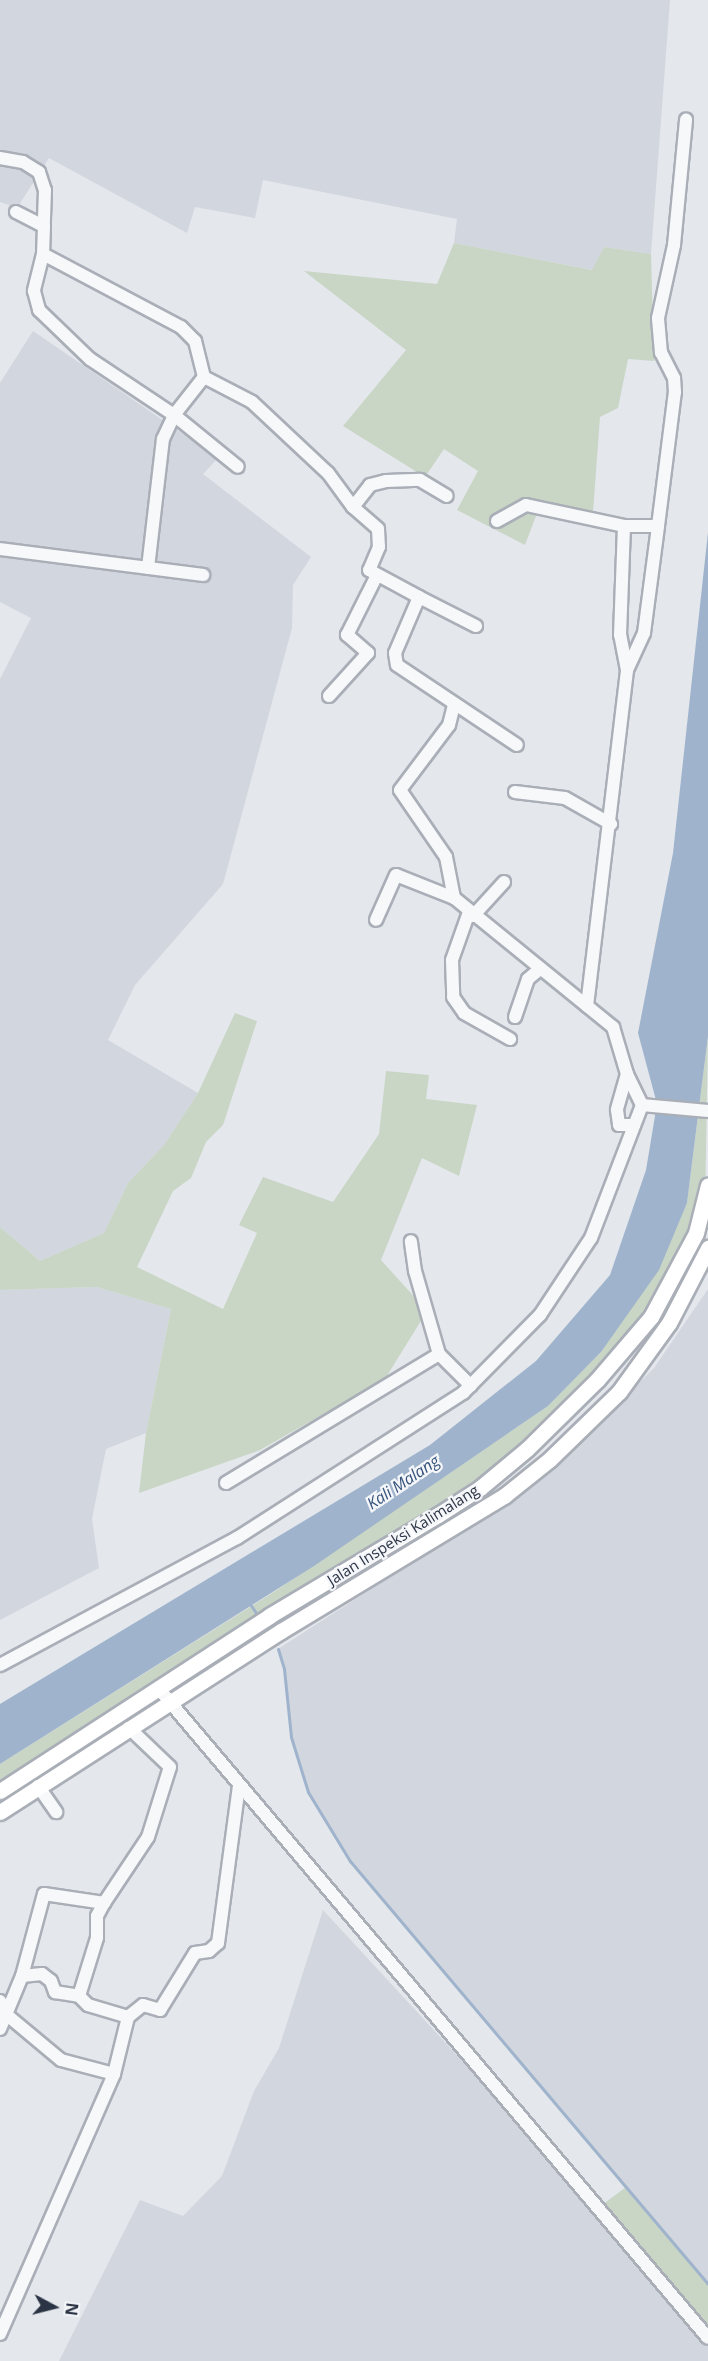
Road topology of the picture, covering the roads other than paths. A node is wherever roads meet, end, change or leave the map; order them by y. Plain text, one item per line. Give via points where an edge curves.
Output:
1 (686, 120) dead end
2 (0, 158) edge
3 (16, 212) dead end
4 (44, 226) junction
5 (43, 254) junction
6 (204, 376) junction
7 (174, 415) junction
8 (238, 467) dead end
9 (447, 496) dead end
10 (353, 507) junction
11 (497, 521) dead end
12 (624, 526) junction
13 (658, 526) junction
14 (0, 550) edge
15 (148, 568) junction
16 (203, 575) dead end
17 (377, 575) junction
18 (419, 597) junction
19 (476, 626) dead end
20 (627, 670) junction
21 (329, 696) dead end
22 (454, 705) junction
23 (517, 745) dead end
24 (515, 792) dead end
25 (611, 824) junction
26 (504, 882) dead end
27 (454, 898) junction
28 (471, 914) junction
29 (376, 920) dead end
30 (540, 969) junction
31 (587, 1006) junction
32 (515, 1017) dead end
33 (510, 1039) dead end
34 (627, 1074) junction
35 (648, 1104) junction
36 (702, 1110) edge
37 (634, 1125) junction
38 (708, 1192) edge
39 (411, 1241) dead end
40 (708, 1248) edge
41 (439, 1354) junction
42 (471, 1386) junction
43 (497, 1474) junction
44 (226, 1483) dead end
45 (510, 1491) junction
46 (0, 1665) edge
47 (158, 1688) junction
48 (169, 1702) junction
49 (129, 1728) junction
50 (58, 1753) junction
51 (68, 1767) junction
52 (239, 1785) junction
53 (38, 1786) junction
54 (0, 1791) edge
55 (0, 1812) edge
56 (56, 1812) dead end
57 (104, 1903) junction
58 (22, 1976) junction
59 (80, 1996) junction
60 (0, 2001) edge
61 (8, 2015) junction
62 (128, 2017) junction
63 (0, 2029) edge
64 (114, 2074) junction
65 (0, 2334) edge
66 (708, 2338) edge

1 - 13 street via 674,245 658,318 661,353 674,378 675,392
2 - 4 street via 23,162 39,172 45,190
3 - 4 street
4 - 5 street
5 - 6 street via 181,327 195,341
5 - 7 street via 34,291 39,310 90,359
6 - 7 street
6 - 10 street via 252,402 328,473
7 - 8 street
7 - 15 street via 164,439
9 - 10 street via 420,480 386,481 370,485
10 - 17 street via 381,535 369,565
11 - 12 street via 526,505
12 - 13 street
12 - 20 street via 620,635
13 - 20 street via 644,633
14 - 15 street
15 - 16 street
17 - 18 street
17 - 21 street via 347,635 368,653
18 - 19 street
18 - 22 street via 395,660 407,675
20 - 25 street
22 - 23 street
22 - 27 street via 449,725 400,790 446,857
24 - 25 street via 565,798
25 - 31 street
26 - 28 street
27 - 28 street
27 - 29 street via 396,875
28 - 30 street
28 - 33 street via 453,960 453,997 464,1013
30 - 31 street
30 - 32 street via 528,978
31 - 34 street via 613,1027
34 - 35 street
34 - 37 street via 617,1110 619,1125
35 - 36 street
35 - 37 street
37 - 42 street via 603,1213 571,1272 540,1315
38 - 43 main road, Jalan Inspeksi Kalimalang via 686,1255 651,1317 597,1380
39 - 41 street via 415,1270
40 - 45 main road, Jalan Inspeksi Kalimalang via 669,1323 619,1392
41 - 42 street
41 - 44 street
42 - 46 street via 237,1538
43 - 45 main road
43 - 47 main road, Jalan Inspeksi Kalimalang via 432,1519 269,1616
45 - 48 main road, Jalan Inspeksi Kalimalang via 477,1515 318,1608
47 - 48 street
47 - 50 main road, Jalan Inspeksi Kalimalang
48 - 49 main road, Jalan Inspeksi Kalimalang
48 - 52 street
49 - 51 main road, Jalan Inspeksi Kalimalang
49 - 57 street via 167,1762 170,1773 148,1837
50 - 51 main road
50 - 54 main road, Jalan Inspeksi Kalimalang
51 - 53 main road, Jalan Inspeksi Kalimalang
52 - 62 street via 218,1943 209,1951 195,1953 160,2010 143,2005
52 - 66 street
53 - 55 main road, Jalan Inspeksi Kalimalang
53 - 56 street
57 - 58 street via 44,1894
57 - 59 street via 97,1916 97,1938
58 - 59 street via 42,1974 51,1980 55,1992
58 - 61 street
59 - 62 street via 88,2005
60 - 61 street
61 - 63 street
61 - 64 street via 61,2060
62 - 64 street
64 - 65 street

